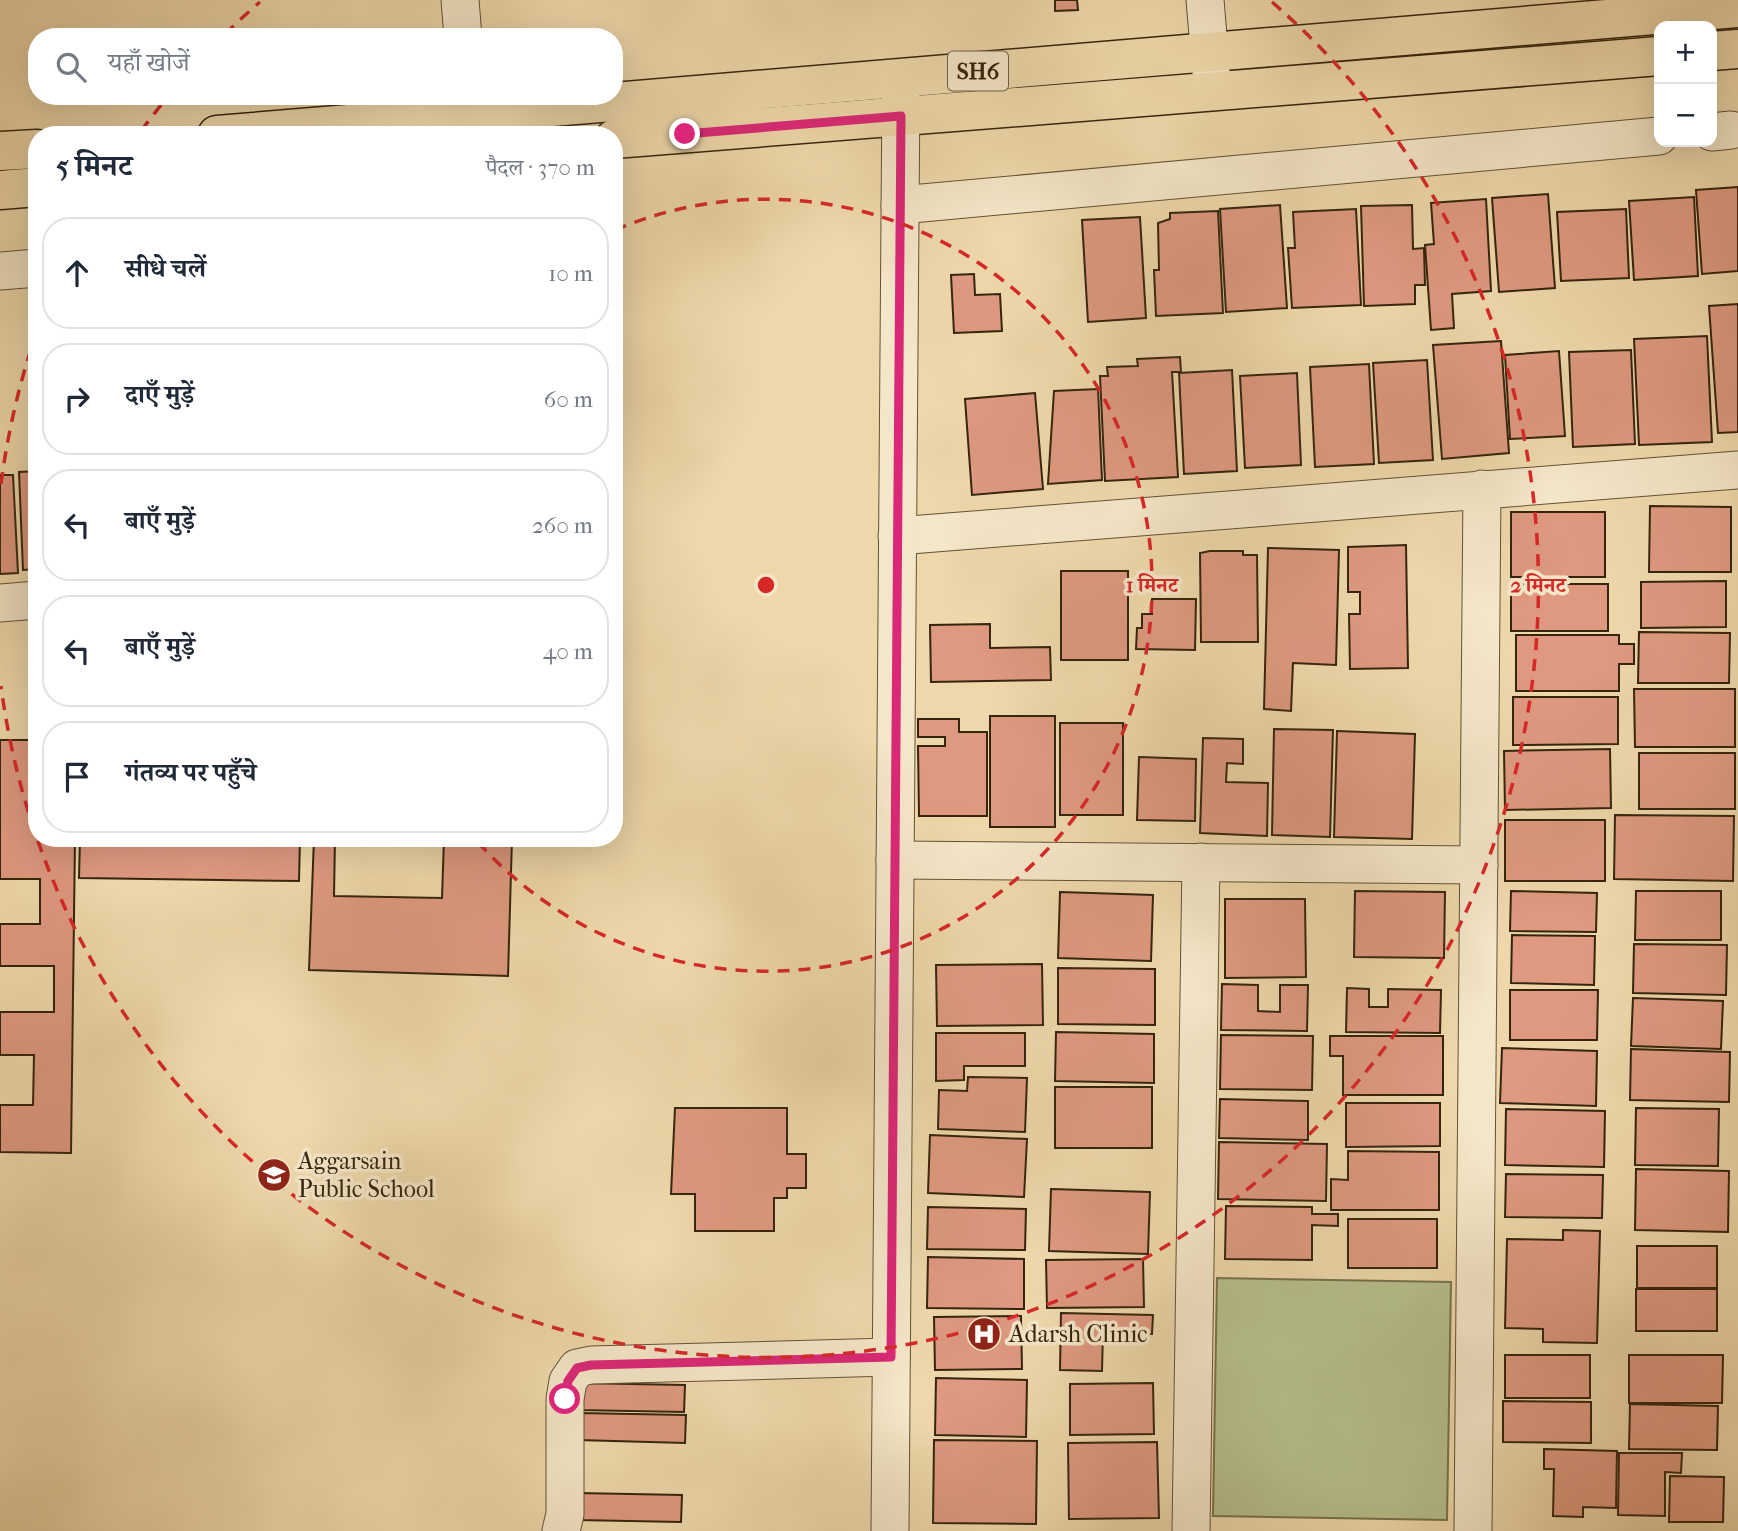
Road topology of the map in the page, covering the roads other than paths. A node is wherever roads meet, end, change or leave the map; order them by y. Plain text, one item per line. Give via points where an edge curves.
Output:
1 (460, 0) edge
2 (1205, 0) edge
3 (1738, 8) edge
4 (462, 28) edge
5 (1738, 49) edge
6 (1210, 51) junction
7 (1717, 51) edge
8 (1654, 55) edge
9 (901, 77) junction
10 (1213, 91) junction
11 (623, 102) edge
12 (583, 105) edge
13 (470, 115) edge
14 (901, 116) junction
15 (331, 126) edge
16 (1654, 136) edge
17 (623, 138) edge
18 (28, 149) edge
19 (0, 151) edge
20 (28, 188) edge
21 (0, 190) edge
22 (900, 205) junction
23 (28, 269) edge
24 (0, 271) edge
25 (1738, 470) edge
26 (1482, 489) junction
27 (897, 536) junction
28 (28, 601) edge
29 (0, 603) edge
30 (895, 860) junction
31 (1201, 862) junction
32 (1479, 865) junction
33 (891, 1357) junction
34 (561, 1531) edge
35 (890, 1531) edge
36 (1191, 1531) edge
37 (1473, 1531) edge

1 - 4 street
2 - 6 street
3 - 6 main road, SH6
5 - 7 main road
6 - 9 main road, SH6
6 - 10 street
8 - 10 main road, SH6
9 - 11 main road, SH6
9 - 14 street
10 - 14 main road, SH6
12 - 13 main road, SH6
13 - 15 main road, SH6
14 - 17 main road, SH6
14 - 22 street
16 - 22 street
18 - 19 main road
20 - 21 main road
22 - 27 street
23 - 24 street
25 - 26 street
26 - 27 street
26 - 32 street
27 - 30 street
28 - 29 street
30 - 31 street
30 - 33 street
31 - 32 street
31 - 36 street
32 - 37 street
33 - 34 street via 577,1368 568,1381 565,1399
33 - 35 street

